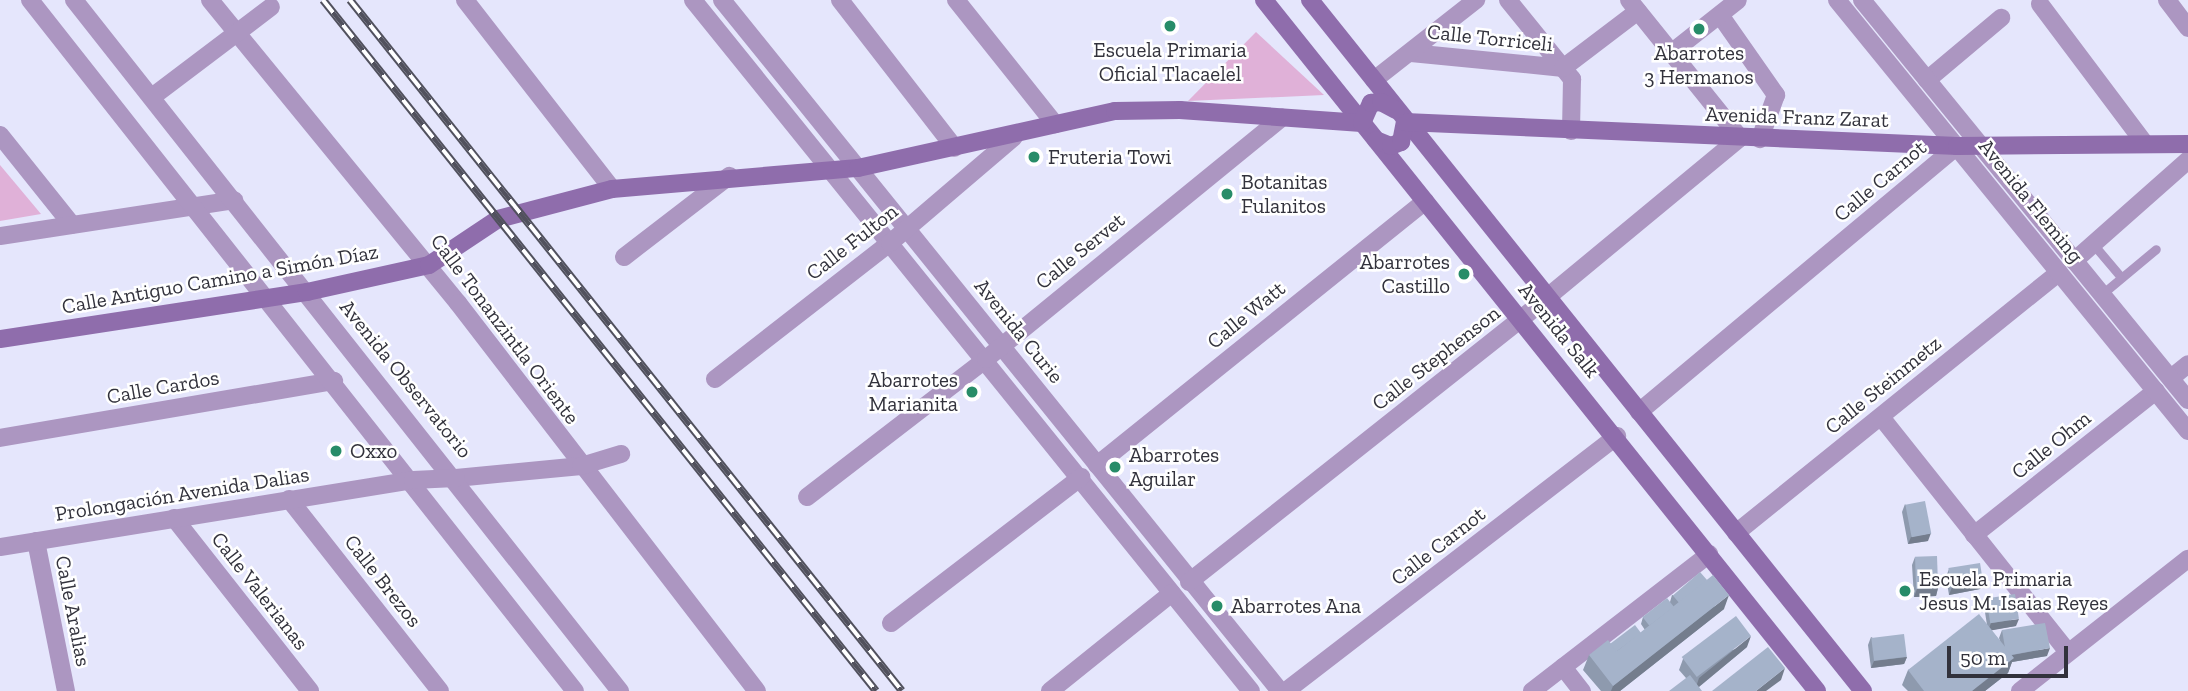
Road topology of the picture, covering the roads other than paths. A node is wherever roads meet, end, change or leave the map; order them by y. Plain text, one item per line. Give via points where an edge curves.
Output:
1 (30, 0) edge
2 (74, 0) edge
3 (210, 0) edge
4 (465, 0) edge
5 (694, 0) edge
6 (723, 0) edge
7 (840, 0) edge
8 (956, 0) edge
9 (1264, 0) edge
10 (1476, 0) edge
11 (1508, 0) edge
12 (1738, 0) edge
13 (1838, 0) edge
14 (2167, 0) edge
15 (1313, 1) edge
16 (1869, 3) edge
17 (2040, 5) dead end
18 (1633, 6) edge
19 (271, 7) dead end
20 (1720, 15) junction
21 (707, 17) junction
22 (2001, 18) dead end
23 (1853, 20) junction
24 (2188, 28) edge
25 (236, 33) junction
26 (1411, 53) junction
27 (1671, 53) junction
28 (1563, 68) junction
29 (1374, 80) junction
30 (1927, 80) junction
31 (152, 97) junction
32 (1401, 116) junction
33 (1282, 118) junction
34 (1362, 123) junction
35 (1055, 124) junction
36 (1571, 131) junction
37 (0, 135) edge
38 (1014, 136) junction
39 (1740, 138) junction
40 (1760, 139) junction
41 (1376, 140) junction
42 (2145, 144) junction
43 (2188, 144) edge
44 (1982, 145) junction
45 (1956, 146) junction
46 (955, 148) junction
47 (2188, 160) edge
48 (829, 168) junction
49 (858, 168) junction
50 (729, 176) junction
51 (612, 189) junction
52 (234, 200) junction
53 (1424, 201) junction
54 (193, 205) junction
55 (72, 225) junction
56 (907, 229) junction
57 (0, 236) edge
58 (890, 243) junction
59 (2093, 244) junction
60 (2156, 248) dead end
61 (624, 257) dead end
62 (2074, 261) junction
63 (429, 265) junction
64 (2059, 272) junction
65 (2121, 277) junction
66 (307, 292) junction
67 (2102, 295) junction
68 (267, 296) junction
69 (1548, 298) junction
70 (1521, 319) junction
71 (4, 334) edge
72 (1002, 344) junction
73 (986, 359) junction
74 (2188, 365) edge
75 (2171, 378) junction
76 (715, 379) dead end
77 (334, 381) junction
78 (2156, 391) junction
79 (2188, 400) edge
80 (1639, 412) junction
81 (1881, 416) junction
82 (2188, 431) edge
83 (1617, 436) junction
84 (0, 438) edge
85 (621, 454) dead end
86 (1097, 465) junction
87 (581, 466) junction
88 (1080, 477) junction
89 (456, 478) junction
90 (413, 480) junction
91 (807, 497) dead end
92 (289, 499) junction
93 (174, 518) junction
94 (1736, 533) junction
95 (1974, 535) junction
96 (36, 541) junction
97 (0, 547) edge
98 (1709, 554) junction
99 (2188, 559) edge
100 (1189, 582) junction
101 (1172, 593) junction
102 (891, 623) dead end
103 (2068, 653) junction
104 (1563, 667) junction
105 (66, 691) edge
106 (310, 691) edge
107 (440, 691) edge
108 (575, 691) edge
109 (620, 691) edge
110 (757, 691) edge
111 (1050, 691) edge
112 (1251, 691) edge
113 (1280, 691) edge
114 (1286, 691) edge
115 (1532, 691) edge
116 (1582, 691) edge
117 (1816, 691) edge
118 (1863, 691) edge
119 (2020, 691) edge

1 - 54 street
2 - 31 street, Avenida Observatorio
3 - 25 street, Calle Tonanzintla Oriente
4 - 51 street
5 - 21 street, Avenida Curie
6 - 21 street
6 - 49 street, Avenida Curie
7 - 46 street
8 - 35 street
9 - 34 main road, Avenida Salk
10 - 26 street
11 - 28 street, Calle Torriceli
12 - 20 street
13 - 23 street, Avenida Fleming
14 - 24 street
15 - 29 main road, Avenida Salk
16 - 23 street
16 - 30 street, Avenida Fleming
17 - 42 street
18 - 27 street
18 - 28 street
19 - 25 street
20 - 27 street
20 - 40 street via 1776,95
21 - 48 street, Avenida Curie
22 - 30 street
23 - 45 street, Avenida Fleming
25 - 31 street
25 - 63 street, Calle Tonanzintla Oriente
26 - 28 street, Calle Torriceli
26 - 29 street
27 - 39 street
28 - 36 street, Calle Torriceli via 1574,85
29 - 32 main road, Avenida Salk
30 - 44 street, Avenida Fleming
31 - 52 street, Avenida Observatorio
32 - 34 main road via 1381,102 1371,103
32 - 36 main road, Avenida Franz Zarat
32 - 41 main road via 1405,137 1396,145
32 - 69 main road, Avenida Salk
33 - 34 main road
33 - 35 main road via 1180,110 1115,111
33 - 72 street, Calle Servet
34 - 41 main road, Avenida Salk
35 - 38 main road
36 - 39 main road, Avenida Franz Zarat
37 - 55 street
38 - 46 main road, Calle Antiguo Camino a Simón Díaz
38 - 56 street, Calle Fulton
39 - 40 main road, Avenida Franz Zarat
39 - 69 street, Calle Stephenson
40 - 45 main road, Avenida Franz Zarat
41 - 53 main road, Avenida Salk
42 - 43 main road, Avenida Franz Zarat
42 - 44 main road, Avenida Franz Zarat
44 - 45 main road, Avenida Franz Zarat
44 - 62 street, Avenida Fleming
45 - 64 street, Avenida Fleming
45 - 80 street, Calle Carnot
46 - 49 main road, Calle Antiguo Camino a Simón Díaz
47 - 59 street
48 - 49 main road, Calle Antiguo Camino a Simón Díaz
48 - 50 main road, Calle Antiguo Camino a Simón Díaz
48 - 58 street, Avenida Curie
49 - 56 street, Avenida Curie
50 - 51 main road, Calle Antiguo Camino a Simón Díaz
50 - 61 street
51 - 63 main road, Calle Antiguo Camino a Simón Díaz via 498,219
52 - 54 street
52 - 66 street, Avenida Observatorio
53 - 70 main road, Avenida Salk
53 - 86 street, Calle Watt
54 - 55 street
54 - 68 street
55 - 57 street
56 - 58 street, Calle Fulton
56 - 72 street, Avenida Curie
58 - 73 street, Avenida Curie
58 - 76 street, Calle Fulton
59 - 62 street
59 - 65 lane
60 - 65 lane
62 - 67 street, Avenida Fleming
63 - 66 main road, Calle Antiguo Camino a Simón Díaz
63 - 87 street, Calle Tonanzintla Oriente
64 - 78 street, Avenida Fleming
64 - 81 street, Calle Steinmetz
65 - 67 lane
66 - 68 main road, Calle Antiguo Camino a Simón Díaz
66 - 89 street, Avenida Observatorio
67 - 75 street, Avenida Fleming
68 - 71 main road, Calle Antiguo Camino a Simón Díaz
68 - 77 street
69 - 70 street, Calle Stephenson
69 - 80 main road, Avenida Salk
70 - 83 main road, Avenida Salk
70 - 100 street, Calle Stephenson
72 - 73 street, Calle Servet
72 - 86 street, Avenida Curie
73 - 88 street, Avenida Curie
73 - 91 street, Calle Servet
74 - 75 street
75 - 79 street, Avenida Fleming
77 - 84 street, Calle Cardos
77 - 90 street
78 - 82 street, Avenida Fleming
78 - 95 street, Calle Ohm
80 - 94 main road, Avenida Salk
81 - 94 street, Calle Steinmetz
81 - 95 street
83 - 98 main road, Avenida Salk
83 - 114 street, Calle Carnot
85 - 87 street, Prolongación Avenida Dalias
86 - 100 street, Avenida Curie
87 - 89 street, Prolongación Avenida Dalias
87 - 110 street, Calle Tonanzintla Oriente
88 - 101 street, Avenida Curie
88 - 102 street
89 - 90 street, Prolongación Avenida Dalias
89 - 109 street, Avenida Observatorio
90 - 92 street, Prolongación Avenida Dalias
90 - 108 street
92 - 93 street, Prolongación Avenida Dalias
92 - 107 street, Calle Brezos
93 - 96 street, Prolongación Avenida Dalias
93 - 106 street, Calle Valerianas
94 - 118 main road, Avenida Salk
95 - 103 street
96 - 97 street, Prolongación Avenida Dalias
96 - 105 street, Calle Aralias
98 - 104 street
98 - 117 main road, Avenida Salk
99 - 103 street
100 - 113 street, Avenida Curie
101 - 111 street
101 - 112 street, Avenida Curie
103 - 119 street
104 - 115 street
104 - 116 street

